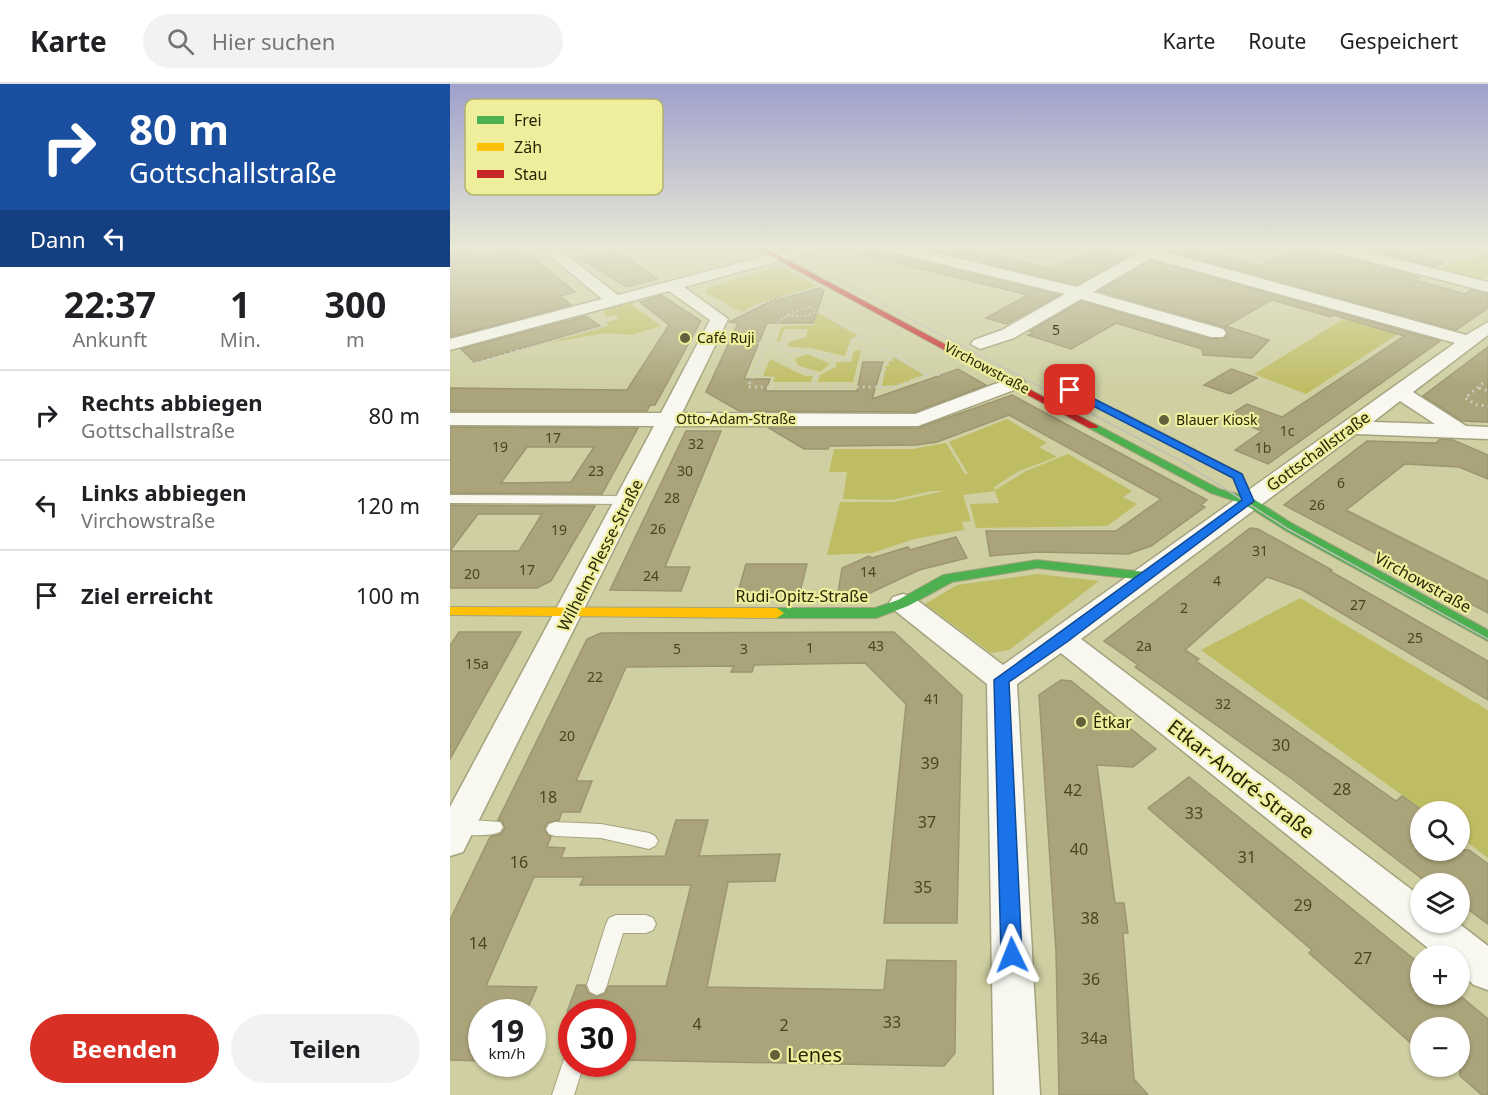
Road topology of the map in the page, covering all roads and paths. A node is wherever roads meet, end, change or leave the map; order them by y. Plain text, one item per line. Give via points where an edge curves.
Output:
1 (607, 294) edge
2 (641, 294) edge
3 (684, 294) edge
4 (795, 294) edge
5 (848, 294) edge
6 (1079, 294) edge
7 (1090, 294) edge
8 (1309, 294) edge
9 (615, 301) junction
10 (816, 303) dead end
11 (809, 307) junction
12 (787, 311) dead end
13 (791, 312) junction
14 (818, 312) junction
15 (740, 315) dead end
16 (785, 316) junction
17 (770, 320) dead end
18 (777, 321) junction
19 (604, 323) dead end
20 (1488, 327) edge
21 (1217, 333) dead end
22 (870, 334) dead end
23 (861, 336) junction
24 (974, 341) joint
25 (1469, 341) junction
26 (726, 343) dead end
27 (450, 345) edge
28 (766, 345) junction
29 (790, 351) junction
30 (903, 353) dead end
31 (1000, 354) dead end
32 (894, 356) junction
33 (476, 363) dead end
34 (748, 368) dead end
35 (756, 368) junction
36 (927, 375) junction
37 (940, 375) dead end
38 (1484, 383) dead end
39 (1016, 384) junction
40 (814, 387) junction
41 (880, 387) junction
42 (1478, 388) junction
43 (1398, 391) junction
44 (1488, 391) edge
45 (1099, 405) dead end
46 (1488, 406) edge
47 (450, 419) edge
48 (668, 420) junction
49 (1351, 427) junction
50 (1478, 434) edge
51 (450, 499) edge
52 (628, 500) junction
53 (1248, 501) junction
54 (1145, 576) junction
55 (903, 603) junction
56 (450, 611) edge
57 (570, 613) junction
58 (1488, 636) edge
59 (1062, 639) junction
60 (1002, 680) junction
61 (494, 827) dead end
62 (555, 829) dead end
63 (454, 834) edge
64 (649, 841) dead end
65 (1410, 910) edge
66 (646, 924) dead end
67 (1440, 933) edge
68 (1488, 971) edge
69 (597, 985) dead end
70 (569, 1077) edge
71 (563, 1095) edge
72 (1017, 1095) edge

1 - 9 street
2 - 9 street
3 - 48 street, Wilhelm-Plesse-Straße via 720,319
4 - 15 path via 759,304
5 - 39 main road, Virchowstraße
6 - 24 street via 1008,334
7 - 21 street
8 - 25 street
9 - 27 street
10 - 11 path
11 - 13 path
11 - 14 path
12 - 13 path
13 - 16 path
14 - 16 path
14 - 23 path
16 - 18 path
17 - 18 path
18 - 28 path
19 - 33 path
20 - 25 street, Gottschallstraße
22 - 23 path
23 - 29 path via 852,339 847,359
23 - 32 path
24 - 31 main road, Virchowstraße
25 - 43 street, Gottschallstraße
26 - 28 path
28 - 29 path via 783,343 780,350
28 - 35 path
29 - 40 path via 785,357 793,366 817,375
30 - 32 path
32 - 36 path
32 - 41 path via 883,366
34 - 35 path
35 - 40 path via 748,387
36 - 37 path
36 - 41 path via 893,387
38 - 42 path
39 - 48 street, Otto-Adam-Straße via 918,420
39 - 53 main road, Virchowstraße via 1215,491
40 - 41 path
42 - 44 path
42 - 46 path via 1465,398
43 - 49 street, Gottschallstraße
43 - 50 street
45 - 53 main road via 1238,476
47 - 48 street, Otto-Adam-Straße
48 - 52 street, Wilhelm-Plesse-Straße
49 - 50 street
49 - 53 street, Gottschallstraße
51 - 52 lane
52 - 57 street, Wilhelm-Plesse-Straße
53 - 54 street, Gottschallstraße
53 - 58 main road, Virchowstraße
54 - 55 main road, Rudi-Opitz-Straße via 1037,564 948,578
54 - 59 street, Gottschallstraße
55 - 57 main road, Rudi-Opitz-Straße via 876,613
55 - 60 street
56 - 57 main road, Rudi-Opitz-Straße
57 - 63 street, Wilhelm-Plesse-Straße
59 - 60 street, Gottschallstraße
59 - 65 street, Etkar-André-Straße
60 - 72 street
61 - 63 lane
62 - 64 lane via 601,831
66 - 69 lane via 616,924
67 - 68 street
70 - 71 lane

